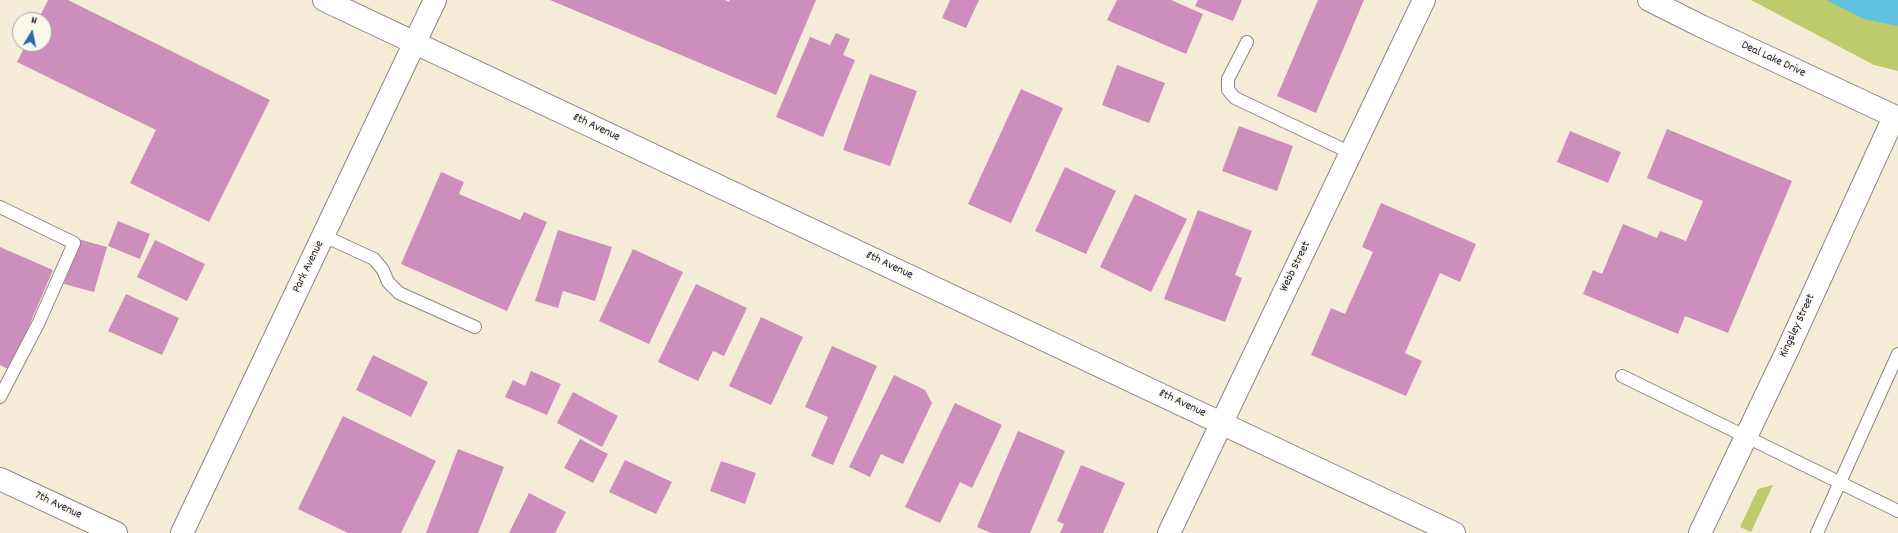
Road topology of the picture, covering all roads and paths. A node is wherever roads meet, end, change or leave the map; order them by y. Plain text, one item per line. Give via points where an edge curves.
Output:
1 (324, 0) edge
2 (435, 0) edge
3 (1424, 0) edge
4 (1649, 0) edge
5 (415, 42) junction
6 (1247, 42) dead end
7 (1896, 117) edge
8 (1351, 153) junction
9 (0, 208) edge
10 (324, 236) junction
11 (475, 327) dead end
12 (1898, 354) edge
13 (1622, 376) dead end
14 (0, 397) edge
15 (1222, 423) junction
16 (1746, 437) junction
17 (0, 479) edge
18 (1840, 483) junction
19 (1898, 511) edge
20 (116, 533) edge
21 (182, 533) edge
22 (1169, 533) edge
23 (1454, 533) edge
24 (1700, 533) edge
25 (1817, 533) edge

1 - 5 street, 8th Avenue
2 - 5 street, Park Avenue
3 - 8 street, Webb Street
4 - 7 street, Deal Lake Drive
5 - 10 street, Park Avenue
5 - 15 street, 8th Avenue
6 - 8 lane via 1228,79 1228,90 1235,98
7 - 16 street, Kingsley Street
8 - 15 street, Webb Street
9 - 14 lane via 74,243 39,322
10 - 11 lane via 374,259 388,282 399,293
10 - 21 street, Park Avenue
12 - 18 lane
13 - 16 lane
15 - 22 street, Webb Street
15 - 23 street, 8th Avenue
16 - 18 lane
16 - 24 street, Kingsley Street
17 - 20 street, 7th Avenue
18 - 19 lane
18 - 25 lane

